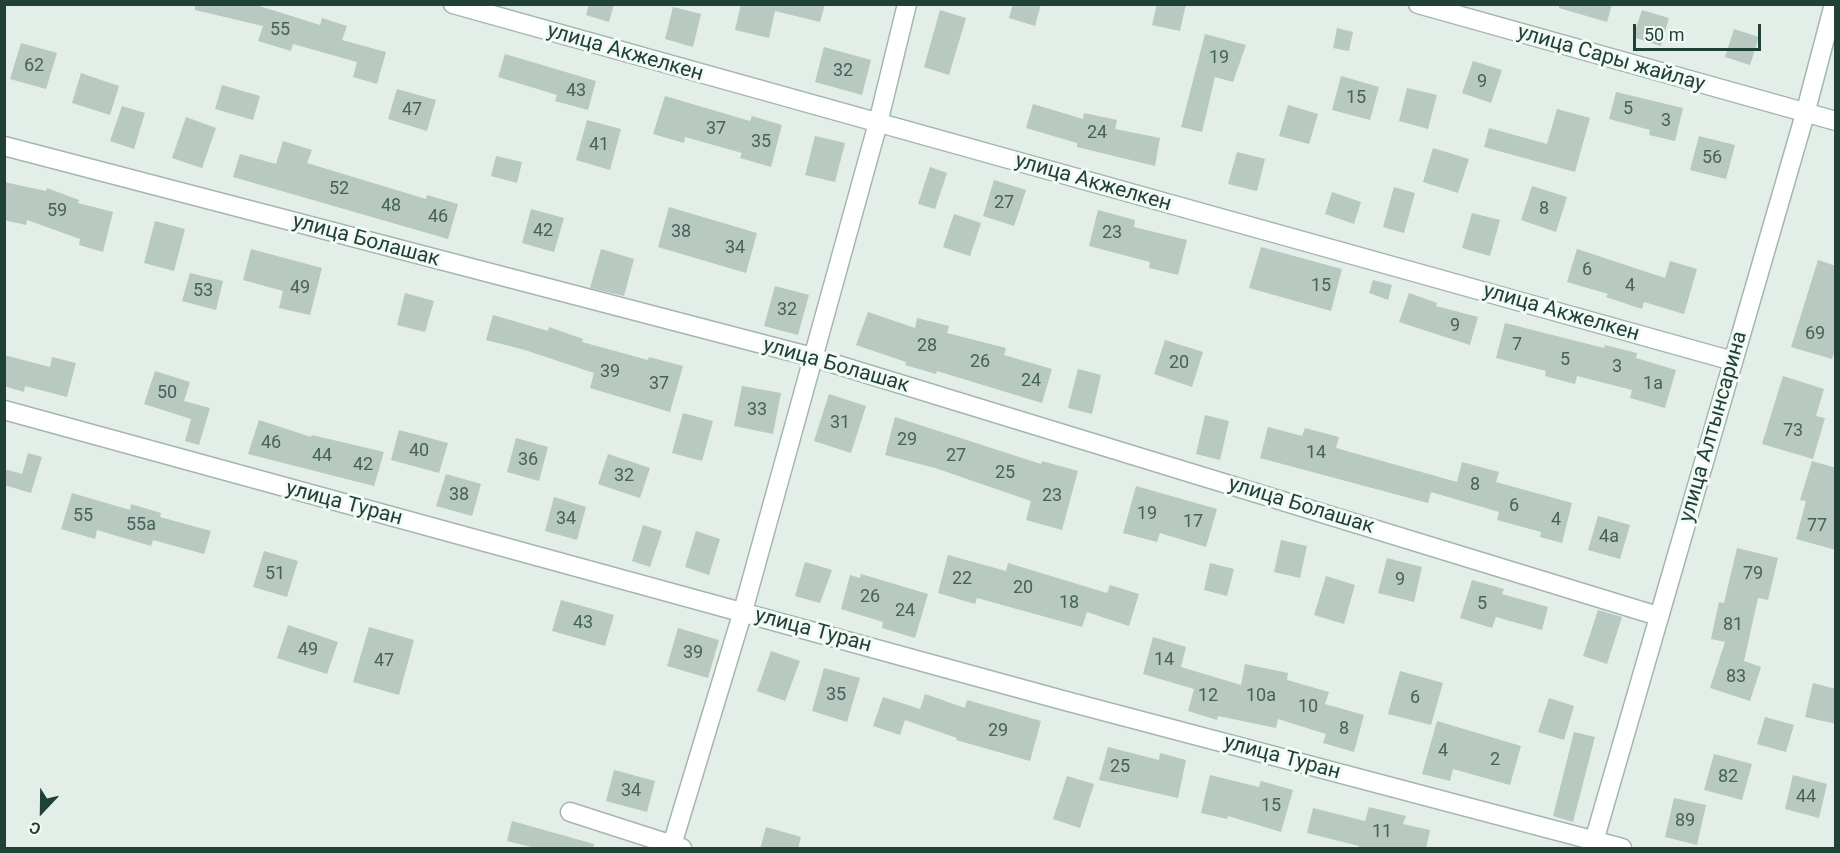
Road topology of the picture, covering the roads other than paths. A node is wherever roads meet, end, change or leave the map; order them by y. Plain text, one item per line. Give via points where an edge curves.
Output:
1 (453, 4) edge
2 (907, 4) edge
3 (1418, 4) edge
4 (1834, 4) edge
5 (1805, 114) junction
6 (1836, 121) edge
7 (878, 123) junction
8 (4, 146) edge
9 (812, 357) junction
10 (1733, 361) junction
11 (4, 411) edge
12 (743, 611) junction
13 (1658, 616) junction
14 (570, 812) dead end
15 (1593, 845) edge
16 (677, 847) edge
17 (1622, 849) edge

1 - 7 street, улица Акжелкен
2 - 7 street
3 - 5 street, улица Сары жайлау
4 - 5 street, улица Алтынсарина
5 - 6 street, улица Сары жайлау
5 - 10 street, улица Алтынсарина
7 - 9 street
7 - 10 street, улица Акжелкен
8 - 9 street, улица Болашак
9 - 12 street
9 - 13 street, улица Болашак
10 - 13 street, улица Алтынсарина
11 - 12 street, улица Туран
12 - 15 street, улица Туран
12 - 16 street
13 - 15 street, улица Алтынсарина
14 - 16 street
15 - 17 street, улица Туран

